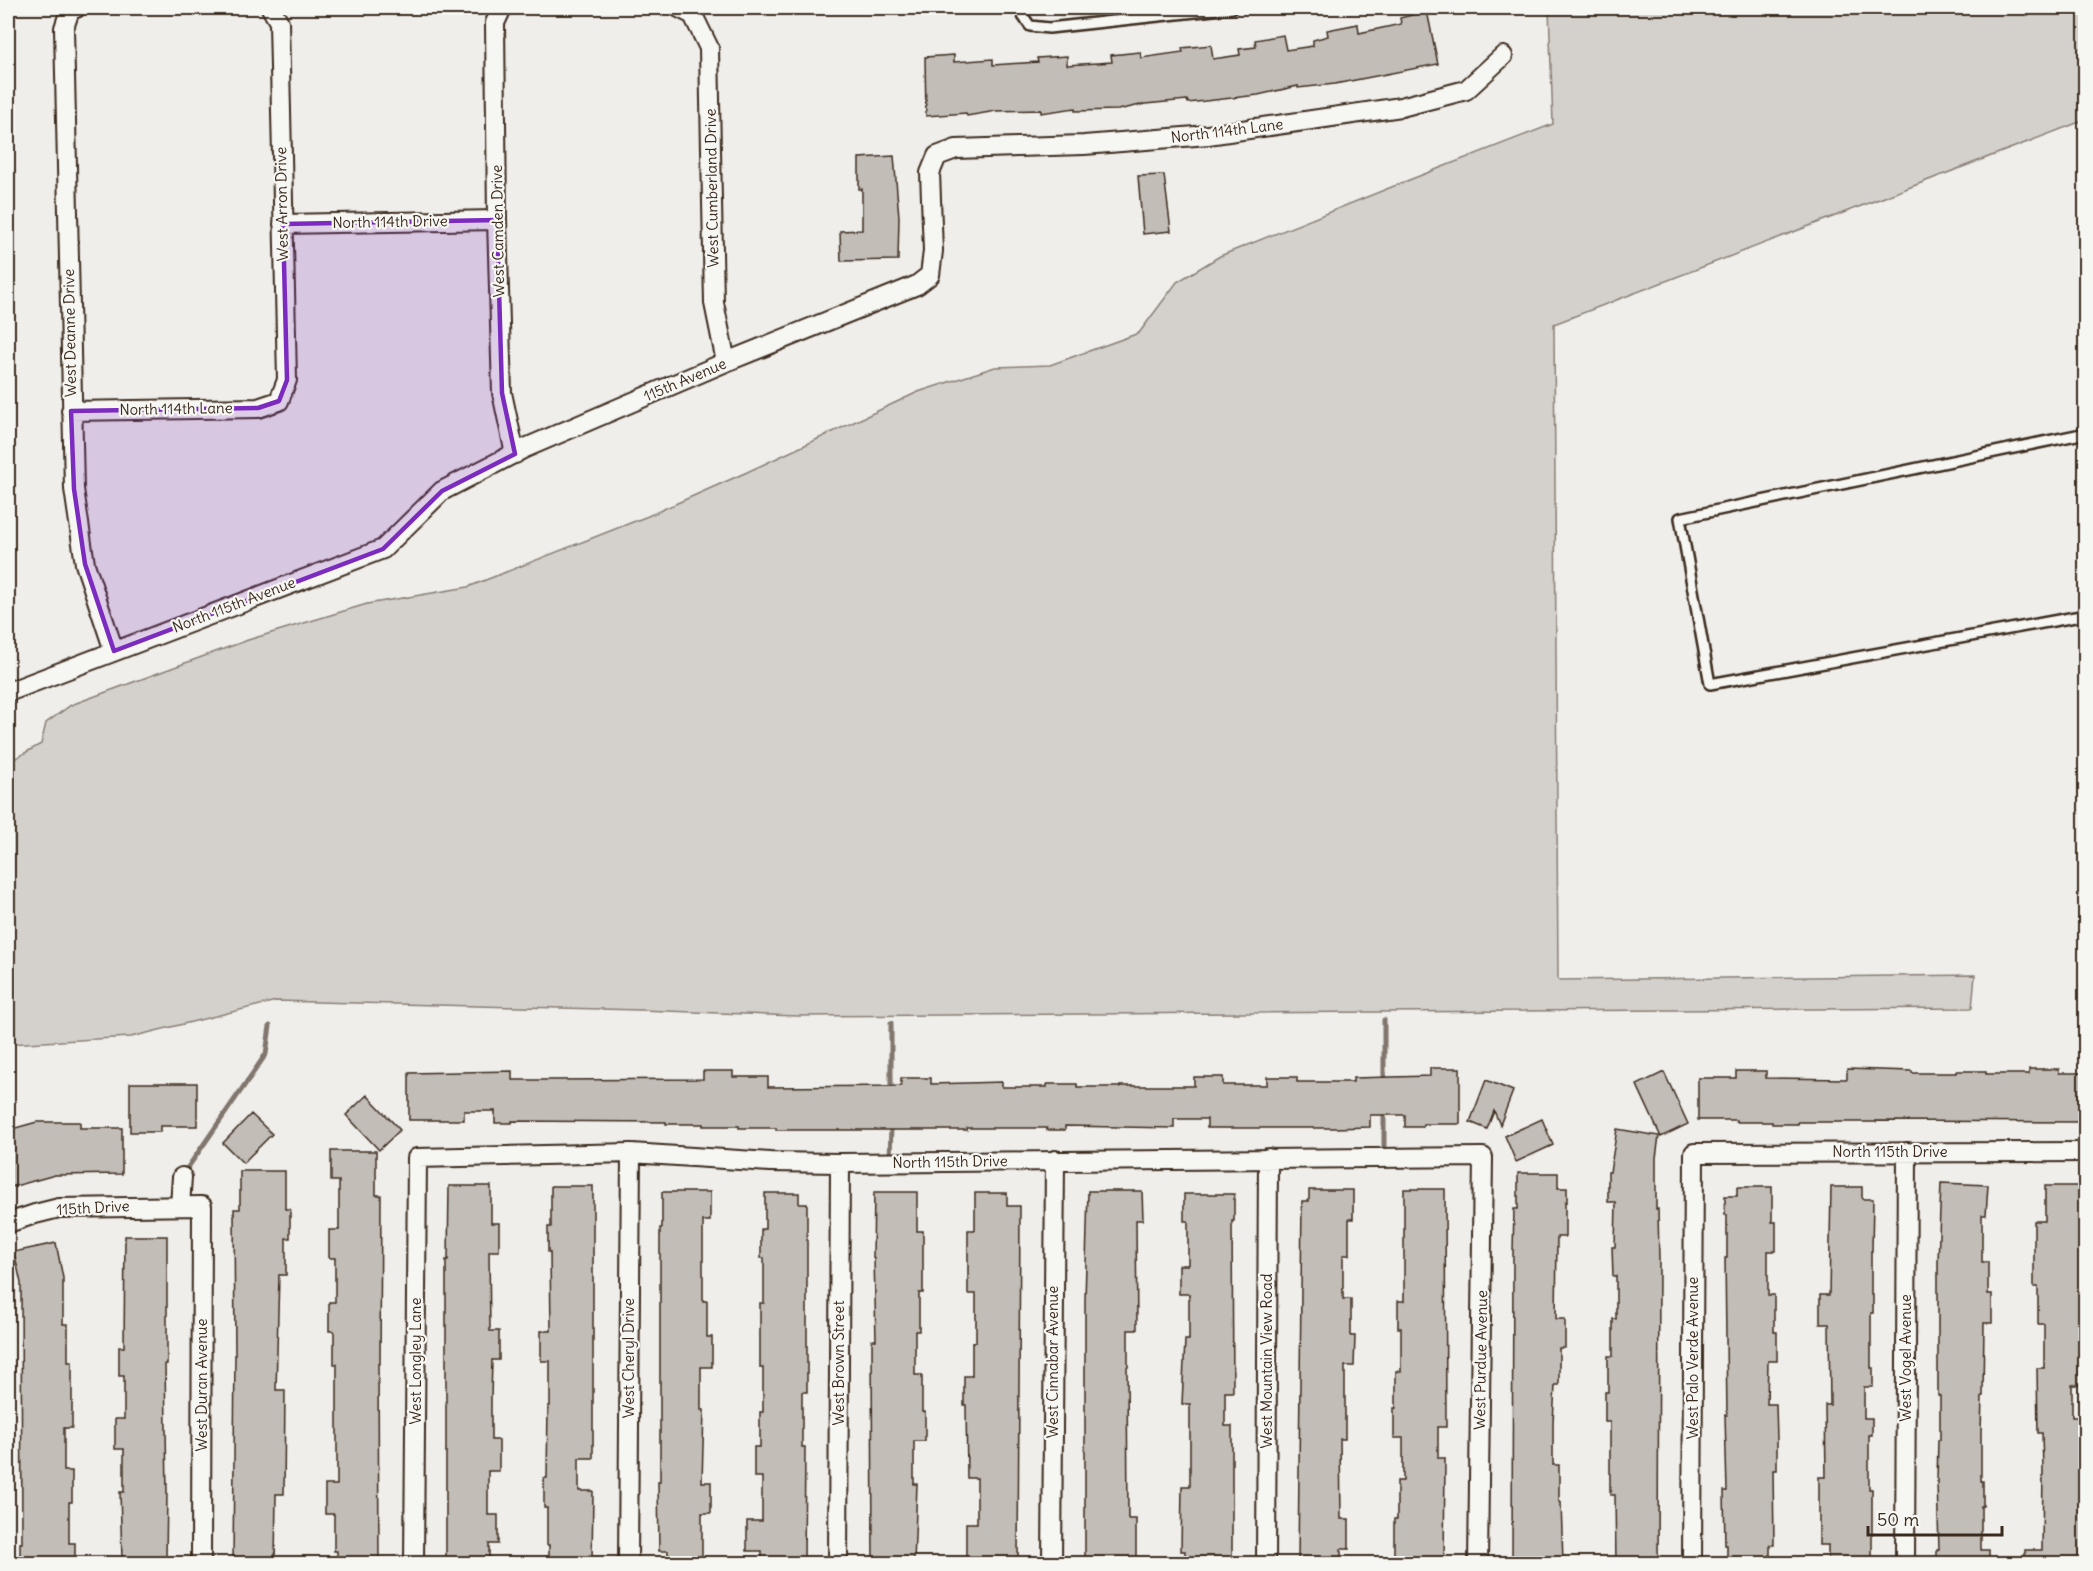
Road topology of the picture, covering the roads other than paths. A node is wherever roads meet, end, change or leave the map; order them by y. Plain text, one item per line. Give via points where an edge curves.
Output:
1 (271, 8) edge
2 (502, 8) edge
3 (1022, 8) edge
4 (1232, 8) edge
5 (73, 9) edge
6 (686, 11) edge
7 (1503, 56) dead end
8 (497, 220) junction
9 (283, 224) junction
10 (930, 274) joint
11 (726, 362) junction
12 (279, 401) joint
13 (72, 411) junction
14 (2085, 433) edge
15 (515, 454) junction
16 (442, 491) joint
17 (2085, 615) edge
18 (114, 651) junction
19 (8, 692) edge
20 (1907, 1152) junction
21 (2085, 1152) edge
22 (1694, 1153) joint
23 (631, 1154) junction
24 (1483, 1157) joint
25 (417, 1158) joint
26 (1268, 1158) junction
27 (1055, 1160) junction
28 (840, 1163) junction
29 (182, 1177) dead end
30 (180, 1206) junction
31 (202, 1206) joint
32 (8, 1224) edge
33 (201, 1563) edge
34 (414, 1563) edge
35 (628, 1563) edge
36 (838, 1563) edge
37 (1052, 1563) edge
38 (1266, 1563) edge
39 (1478, 1563) edge
40 (1692, 1563) edge
41 (1905, 1563) edge

1 - 9 street, West Arron Drive via 279,22
2 - 8 street, West Camden Drive via 495,23
3 - 4 lane via 1030,26 1049,28
5 - 13 street, West Deanne Drive via 64,28
6 - 11 street, West Cumberland Drive via 709,48 714,303
7 - 10 street, North 114th Lane via 1466,90 1401,107 1208,135 1084,145 956,149 937,156 930,173
8 - 9 street, North 114th Drive
8 - 15 street, West Camden Drive via 502,393
9 - 12 street, West Arron Drive via 286,380
10 - 11 street, 115th Avenue via 917,285
11 - 15 street, 115th Avenue
12 - 13 street, North 114th Lane via 258,408
13 - 18 street, West Deanne Drive via 74,489 85,564
14 - 17 lane via 1680,518 1710,684
15 - 16 street, 115th Avenue
16 - 18 street, North 115th Avenue via 383,549
18 - 19 street, North 115th Avenue
20 - 21 street, North 115th Drive
20 - 22 street, North 115th Drive
20 - 41 street, West Vogel Avenue
22 - 40 street, West Palo Verde Avenue
23 - 25 street, North 115th Drive
23 - 28 street, North 115th Drive
23 - 35 street, West Cheryl Drive
24 - 26 street, North 115th Drive
24 - 39 street, West Purdue Avenue
25 - 34 street, West Longley Lane
26 - 27 street, North 115th Drive
26 - 38 street, West Mountain View Road
27 - 28 street, North 115th Drive
27 - 37 street, West Cinnabar Avenue
28 - 36 street, West Brown Street
29 - 30 street
30 - 31 street, 115th Drive
30 - 32 street, 115th Drive via 59,1208
31 - 33 street, West Duran Avenue

